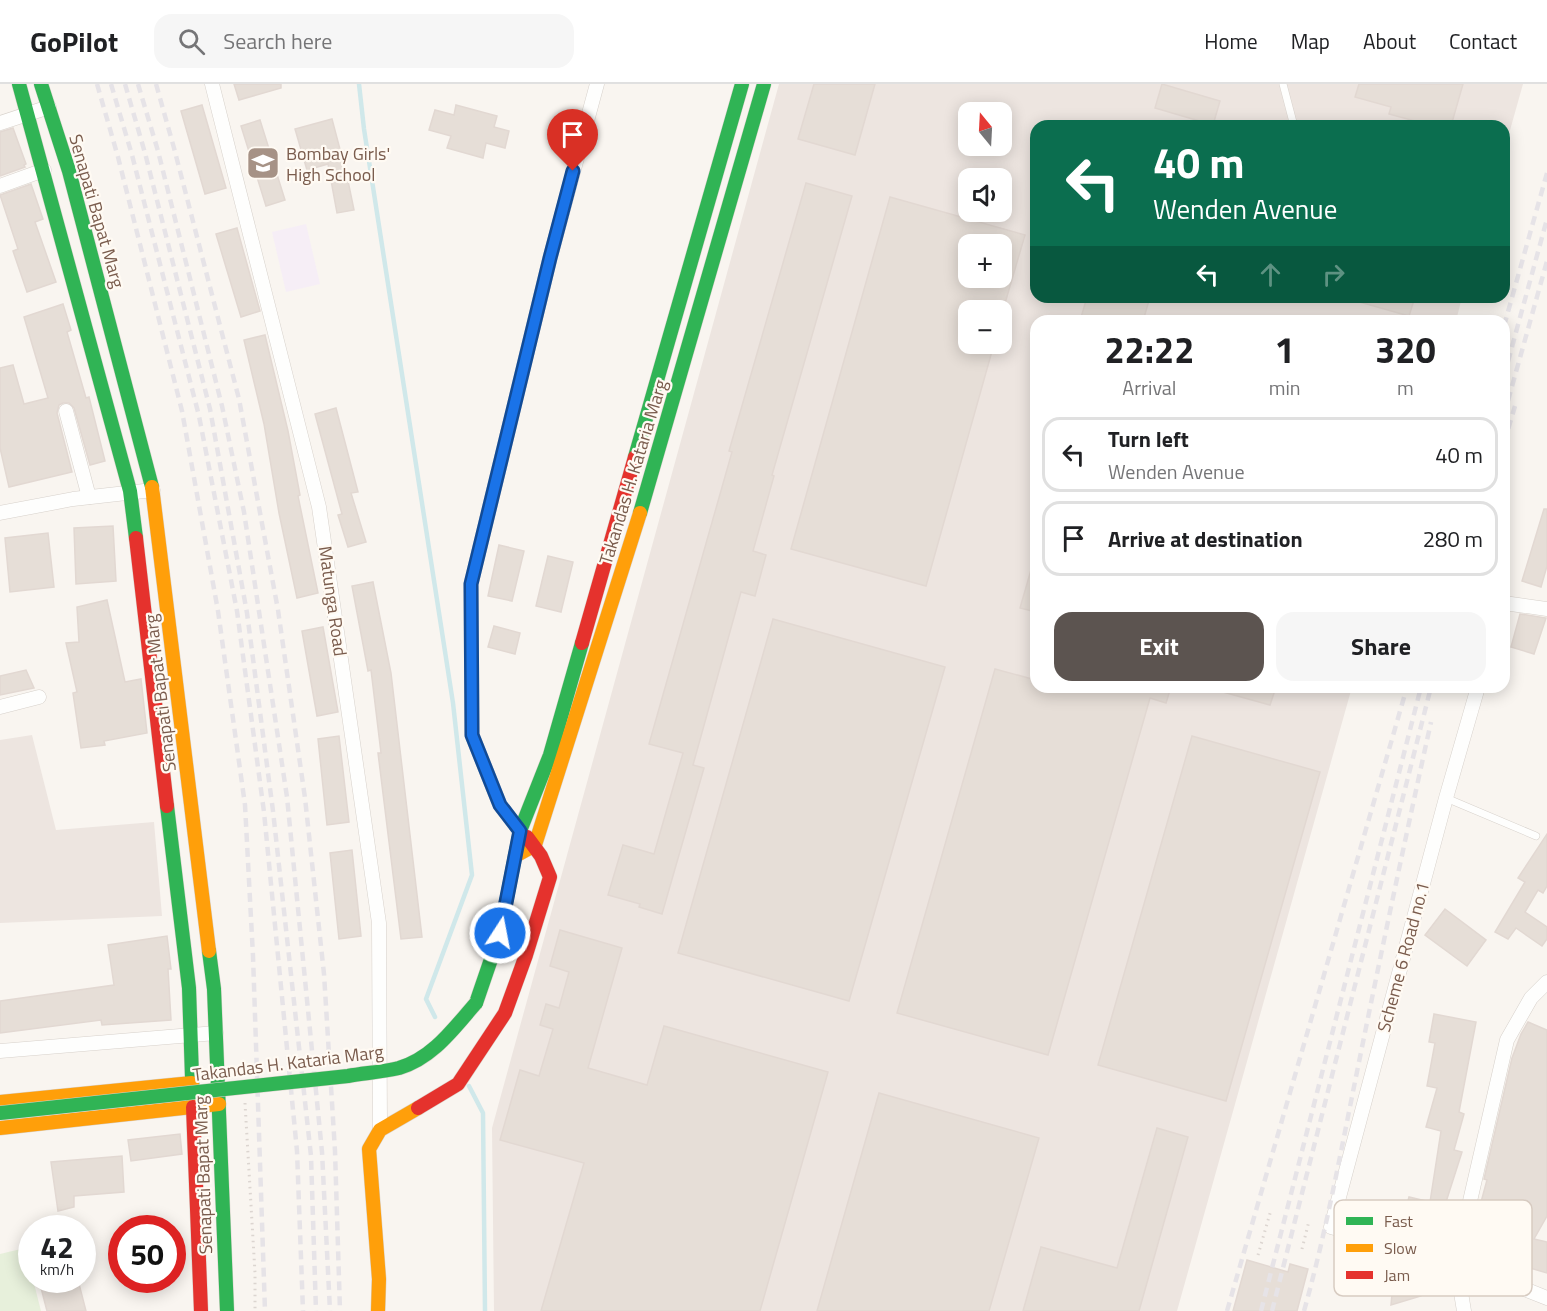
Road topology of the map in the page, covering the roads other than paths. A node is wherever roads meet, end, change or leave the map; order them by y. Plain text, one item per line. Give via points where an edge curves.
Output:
1 (19, 84) edge
2 (41, 84) edge
3 (212, 84) edge
4 (597, 84) edge
5 (742, 84) edge
6 (764, 84) edge
7 (1283, 84) edge
8 (49, 107) junction
9 (29, 113) junction
10 (1292, 120) edge
11 (0, 123) edge
12 (44, 170) junction
13 (0, 186) edge
14 (81, 215) junction
15 (58, 222) junction
16 (118, 355) junction
17 (95, 361) junction
18 (66, 411) dead end
19 (153, 489) junction
20 (130, 491) junction
21 (89, 497) junction
22 (0, 513) edge
23 (608, 553) junction
24 (627, 558) junction
25 (1510, 604) edge
26 (1547, 609) edge
27 (1476, 693) edge
28 (39, 698) dead end
29 (0, 707) edge
30 (556, 758) junction
31 (1446, 798) junction
32 (520, 831) junction
33 (1536, 836) dead end
34 (534, 845) junction
35 (515, 856) junction
36 (1547, 982) edge
37 (216, 1033) junction
38 (191, 1035) junction
39 (0, 1051) edge
40 (192, 1083) junction
41 (0, 1102) edge
42 (219, 1104) junction
43 (193, 1107) junction
44 (0, 1113) edge
45 (0, 1128) edge
46 (380, 1130) junction
47 (222, 1182) junction
48 (196, 1183) junction
49 (1338, 1200) edge
50 (1470, 1200) edge
51 (1532, 1292) edge
52 (201, 1293) junction
53 (226, 1293) junction
54 (1462, 1296) edge
55 (1547, 1298) edge
56 (201, 1311) edge
57 (227, 1311) edge
58 (378, 1311) edge
59 (1464, 1311) edge

1 - 9 main road, Senapati Bapat Marg
2 - 8 main road, Senapati Bapat Marg
3 - 46 street, Matunga Road via 319,507 379,923
4 - 32 street via 550,258 471,584 472,735 500,805
5 - 23 main road, Takandas H. Kataria Marg
6 - 24 main road, Takandas H. Kataria Marg
7 - 10 lane
8 - 9 street
8 - 14 main road, Senapati Bapat Marg
9 - 11 street
9 - 12 main road, Senapati Bapat Marg
12 - 13 street
12 - 15 main road, Senapati Bapat Marg
14 - 15 main road
14 - 16 main road, Senapati Bapat Marg
15 - 17 main road, Senapati Bapat Marg
16 - 17 main road
16 - 19 main road, Senapati Bapat Marg
17 - 20 main road, Senapati Bapat Marg
18 - 21 street
19 - 20 street
19 - 37 main road, Senapati Bapat Marg
20 - 21 street
20 - 38 main road, Senapati Bapat Marg via 189,988
21 - 22 street
23 - 24 main road
23 - 30 main road, Takandas H. Kataria Marg
24 - 30 main road, Takandas H. Kataria Marg
25 - 26 street
27 - 31 street, Scheme 6 Road no.1
28 - 29 street
30 - 32 main road, Takandas H. Kataria Marg
30 - 34 main road, Takandas H. Kataria Marg
31 - 33 lane
31 - 49 street, Scheme 6 Road no.1
32 - 34 main road
32 - 35 main road, Takandas H. Kataria Marg
34 - 35 main road
34 - 46 main road via 550,877 505,1013 458,1084
35 - 44 main road, Takandas H. Kataria Marg, bridge via 500,933 476,1003 422,1058 400,1068 336,1077
36 - 50 street via 1531,998 1507,1040
37 - 38 street
37 - 42 main road, Senapati Bapat Marg
38 - 39 street
38 - 40 main road, Senapati Bapat Marg
40 - 41 main road
40 - 43 main road, Senapati Bapat Marg
42 - 43 main road
42 - 47 main road, Senapati Bapat Marg
43 - 45 main road
43 - 48 main road, Senapati Bapat Marg
46 - 58 main road via 369,1149
47 - 48 street
47 - 53 main road, Senapati Bapat Marg
48 - 52 main road, Senapati Bapat Marg
51 - 55 street
52 - 53 main road
52 - 56 main road, Senapati Bapat Marg
53 - 57 main road, Senapati Bapat Marg
54 - 59 street

